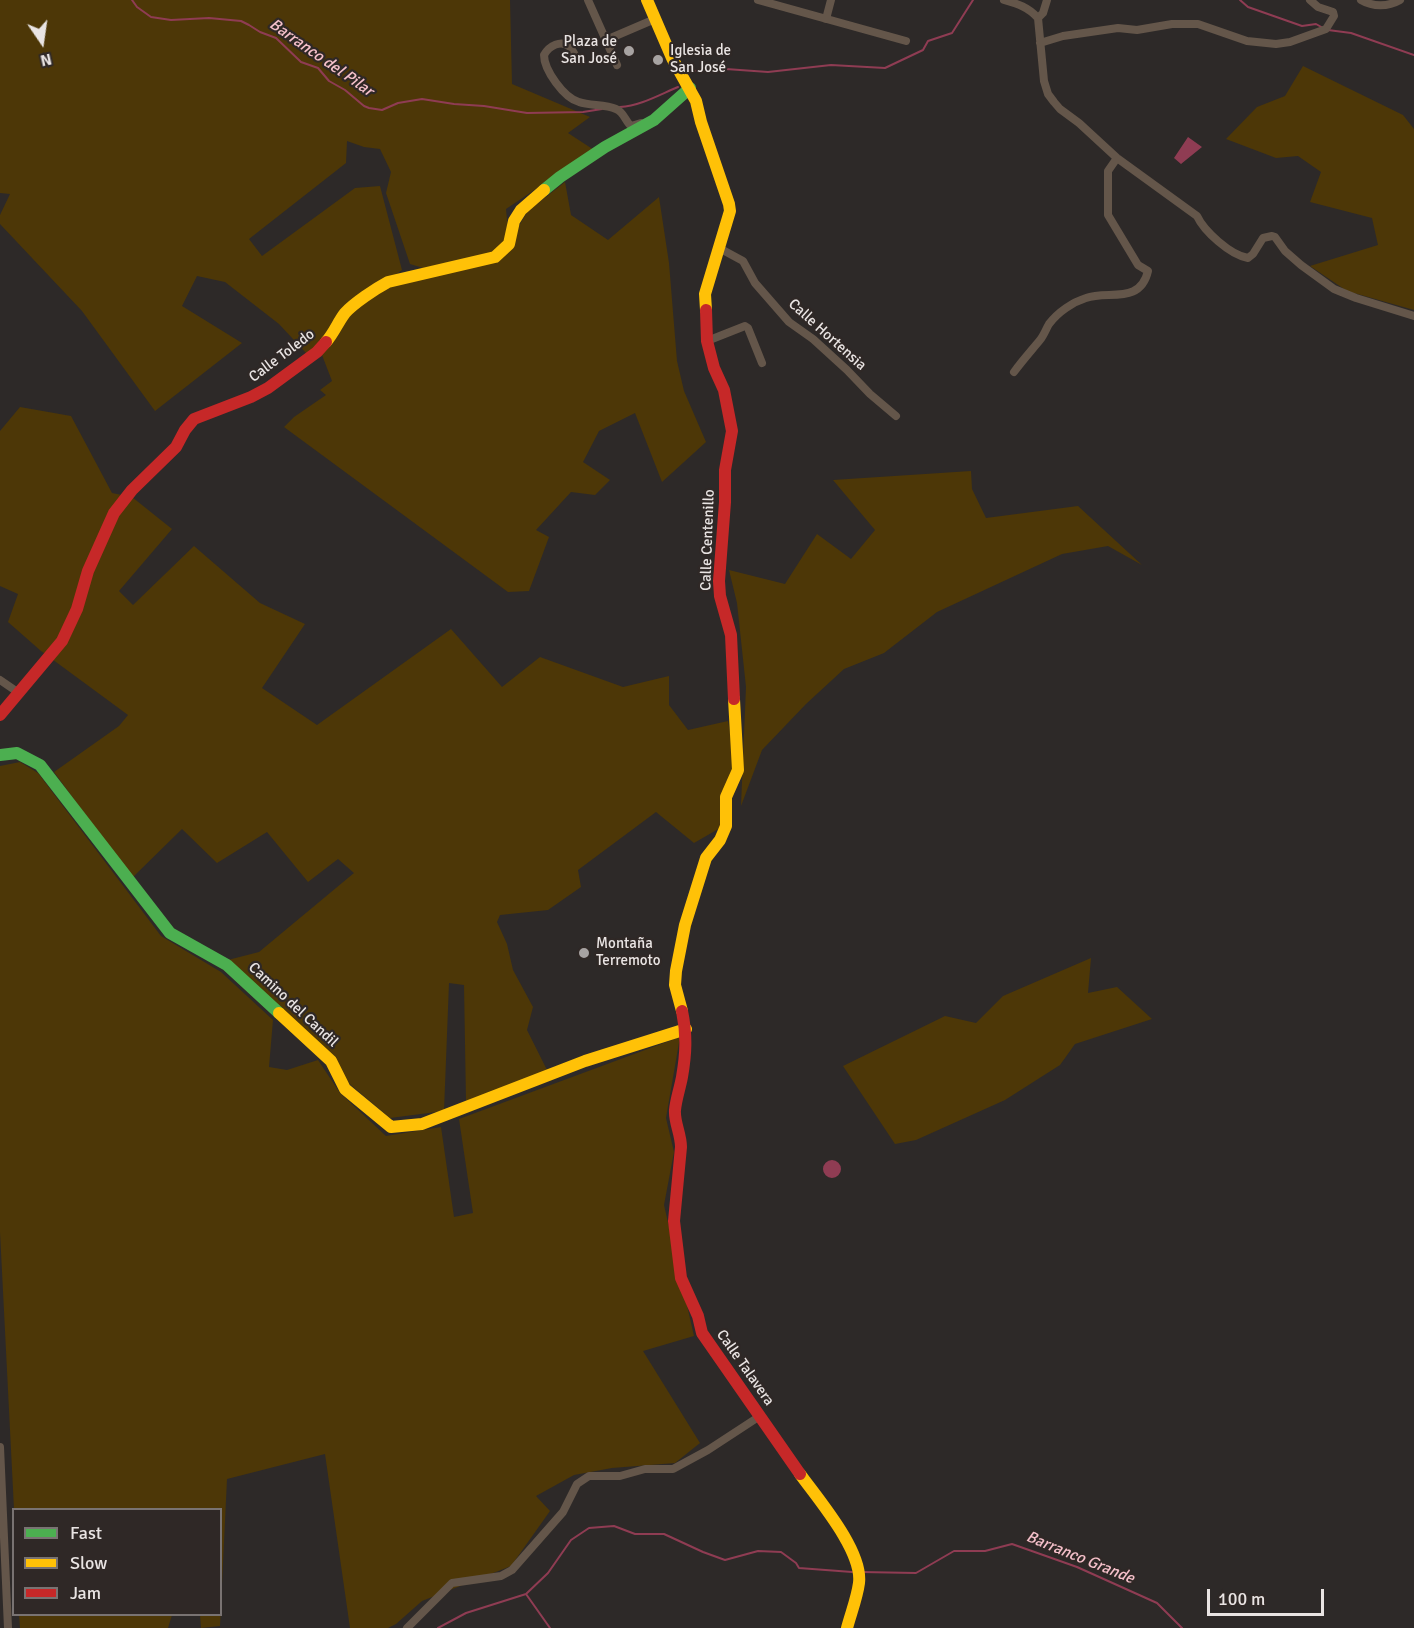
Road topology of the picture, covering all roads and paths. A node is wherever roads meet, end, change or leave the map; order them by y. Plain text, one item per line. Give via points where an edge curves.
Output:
1 (588, 0) edge
2 (647, 0) edge
3 (758, 0) edge
4 (831, 0) edge
5 (1004, 0) edge
6 (1047, 0) edge
7 (1310, 0) edge
8 (1361, 0) edge
9 (1400, 0) edge
10 (1038, 18) junction
11 (655, 19) junction
12 (826, 19) junction
13 (606, 40) junction
14 (906, 41) dead end
15 (1040, 43) junction
16 (576, 57) dead end
17 (617, 65) dead end
18 (690, 88) junction
19 (654, 120) junction
20 (1117, 158) junction
21 (719, 248) junction
22 (1414, 316) edge
23 (707, 341) junction
24 (762, 363) dead end
25 (1014, 372) dead end
26 (896, 416) dead end
27 (0, 680) edge
28 (19, 693) junction
29 (0, 716) edge
30 (0, 755) edge
31 (686, 1029) junction
32 (760, 1416) junction
33 (0, 1447) edge
34 (1, 1469) edge
35 (4, 1613) edge
36 (8, 1628) edge
37 (407, 1628) edge
38 (847, 1628) edge

1 - 13 street
2 - 11 street, Calle Centenillo
3 - 12 street
4 - 12 street
5 - 10 street via 1020,4
6 - 10 street
7 - 15 street via 1334,16 1326,29 1290,42 1247,41 1198,24 1172,24 1137,30 1118,28
8 - 9 street via 1370,5
10 - 15 street
11 - 13 street
11 - 18 street, Calle Centenillo
12 - 14 street
13 - 17 street
15 - 20 street via 1048,94
16 - 19 street via 564,44 548,48 544,55 547,70 571,98 614,108 631,126
18 - 19 street, Calle Toledo
18 - 21 street, Calle Centenillo via 729,204
19 - 28 street, Calle Toledo via 605,147 533,199 514,221 509,244 495,257 388,282 345,313 317,352 268,388 194,419 176,447 114,513 62,641
20 - 22 street via 1197,216 1217,241 1243,257 1250,256 1263,238 1275,237 1301,266 1334,289
20 - 25 street via 1108,171 1108,215 1138,265 1148,271 1145,280 1126,294 1091,297 1066,308
21 - 23 street, Calle Centenillo via 705,294
21 - 26 street, Calle Hortensia via 743,261 755,283 789,322 813,339
23 - 24 street via 745,326
23 - 31 street, Calle Centenillo via 724,390 732,430 725,470 719,582 731,635 738,770 726,797 726,826 706,858 685,925 675,985
27 - 28 street
28 - 29 street, Calle Toledo
30 - 31 street, Camino del Candil via 17,753 40,765 170,933 227,965 331,1061 345,1089 391,1126 422,1124 585,1061
31 - 32 street, Calle Talavera via 675,1107 681,1148 674,1221 681,1278 702,1333
32 - 37 street via 673,1469 589,1476 577,1484 563,1512 512,1570 501,1576 452,1583
32 - 38 street, Calle Talavera via 846,1539 856,1562 859,1581
33 - 34 street
34 - 35 street
35 - 36 street

